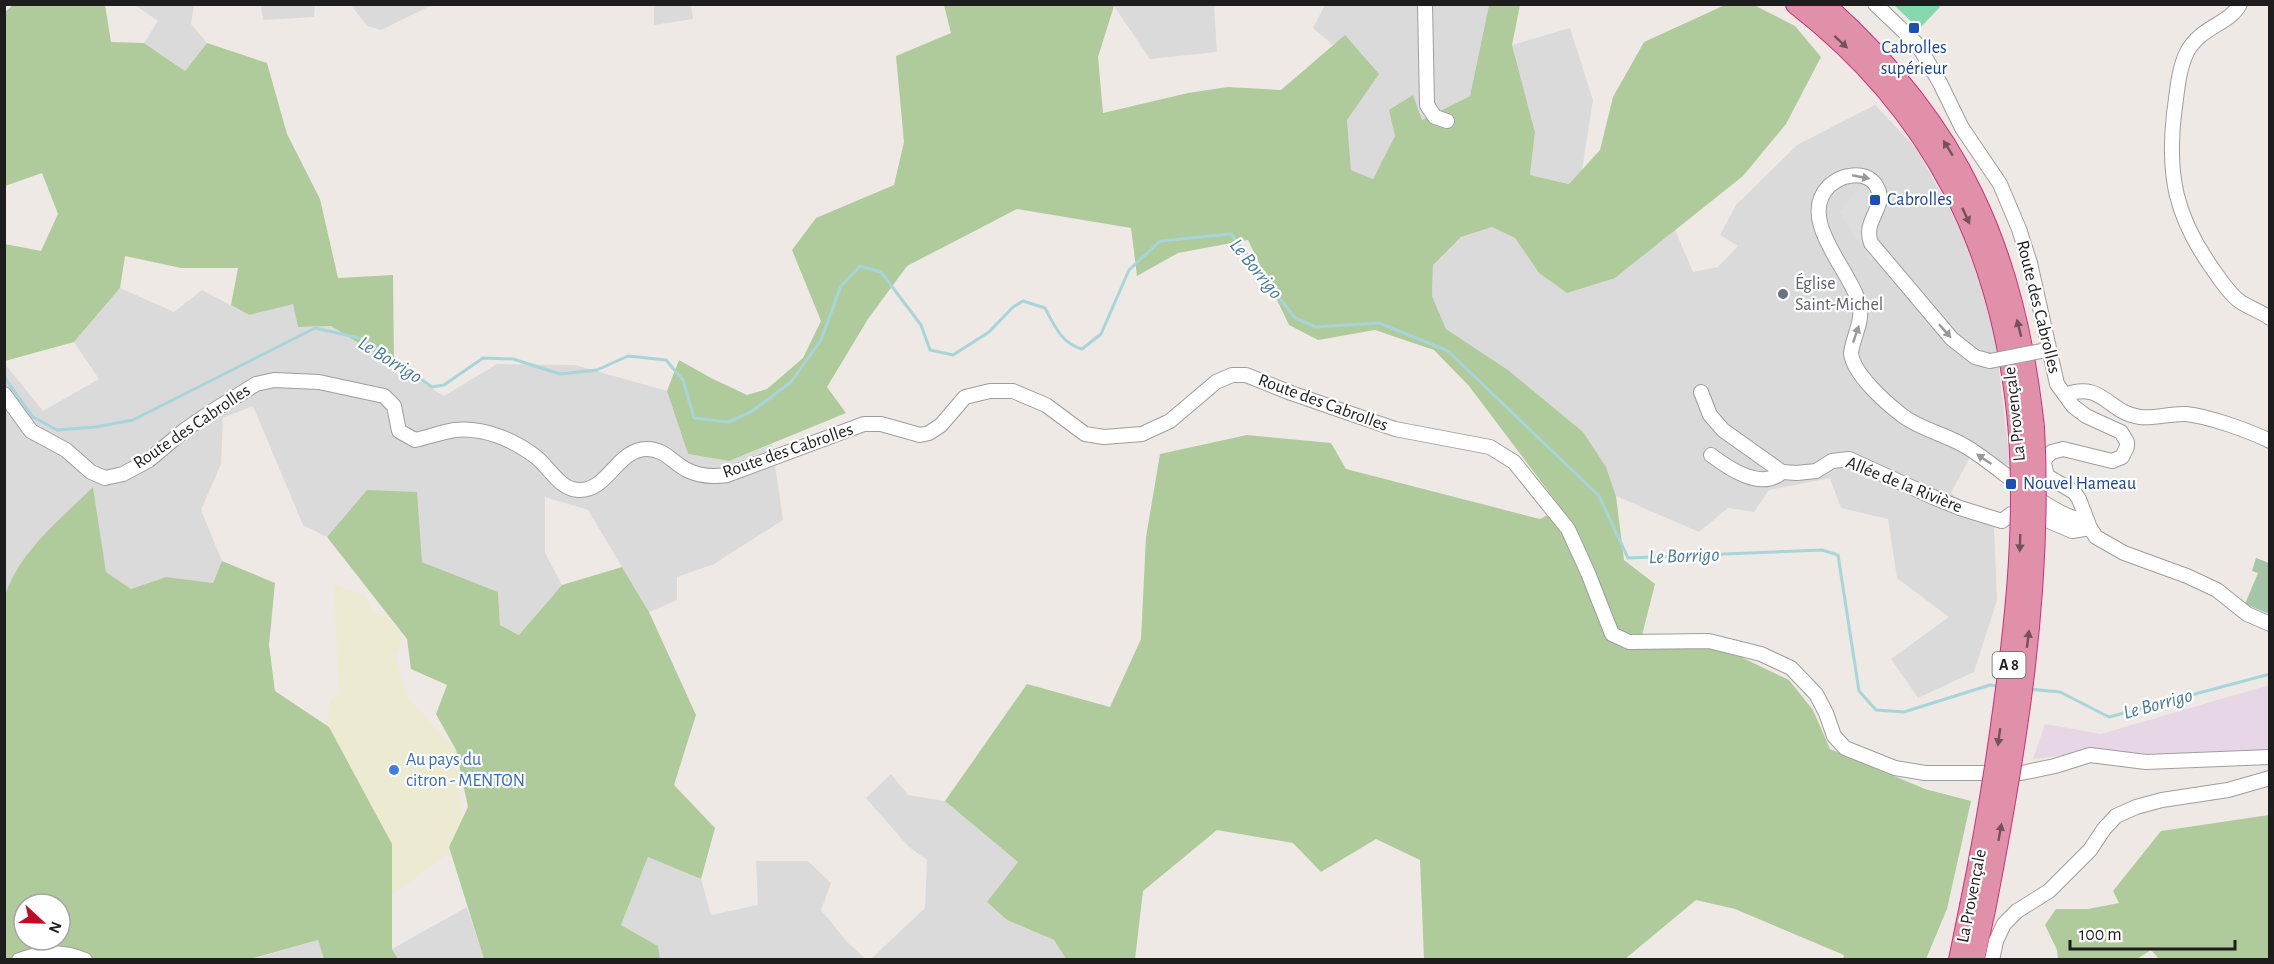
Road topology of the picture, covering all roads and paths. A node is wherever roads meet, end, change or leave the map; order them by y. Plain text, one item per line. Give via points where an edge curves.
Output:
1 (1425, 4) edge
2 (1796, 4) edge
3 (1824, 4) edge
4 (1875, 4) edge
5 (2240, 4) edge
6 (1447, 121) dead end
7 (2270, 318) edge
8 (2045, 350) junction
9 (1701, 392) dead end
10 (4, 394) edge
11 (2065, 395) junction
12 (2026, 425) junction
13 (2270, 441) edge
14 (1711, 455) dead end
15 (1782, 472) junction
16 (2088, 524) junction
17 (2270, 624) edge
18 (2270, 757) edge
19 (2270, 778) edge
20 (1977, 952) edge
21 (19, 960) edge
22 (85, 960) edge
23 (1957, 960) edge

1 - 6 street via 1427,105 1435,117
2 -> 12 highway, La Provençale / A 8 via 1850,51 1895,99 1955,191 1976,237 1997,301
12 -> 3 highway, La Provençale / A 8 via 2023,343 2000,258 1972,192 1949,149 1911,95 1878,56
4 - 8 street, Route des Cabrolles via 1918,45 1962,128 2000,184 2030,263
5 - 7 street via 2229,18 2193,41 2186,54 2178,82 2172,160 2176,198 2202,254 2237,299
8 - 11 street, Route des Cabrolles
16 -> 8 street, bridge via 2057,512 1965,446 1904,417 1864,379 1851,357 1859,325 1859,303 1819,219 1822,198 1830,185 1845,176 1871,179 1880,195 1868,228 1871,243 1952,339 1975,357 1990,361
9 - 15 street via 1710,415 1723,430
10 - 18 street, Route des Cabrolles via 31,430 105,478 123,474 149,460 211,412 256,384 274,380 319,382 384,396 394,406 399,431 415,440 455,430 489,433 537,457 561,483 580,490 594,486 621,459 647,448 670,456 686,470 700,475 727,476 864,424 881,424 920,435 929,433 941,425 964,397 990,391 1013,391 1046,405 1085,434 1142,434 1170,421 1216,382 1232,375 1246,375 1395,429 1490,447 1514,462 1568,529 1612,634 1629,642 1709,641 1761,654 1791,669 1816,694 1833,736 1845,748 1895,768 1925,773 2021,773 2090,754 2146,762
11 - 13 street via 2085,390 2140,417 2186,414
11 - 16 street, Route des Cabrolles via 2086,416 2121,432 2127,442 2122,457 2112,461 2063,449 2046,457 2047,476 2074,492
12 - 20 highway, La Provençale / A 8, bridge via 2036,512 2032,603 2006,797 1978,908
14 - 15 street, Allée de la Rivière via 1742,475 1761,479 1777,477
15 - 16 street, Allée de la Rivière via 1816,471 1832,461 1849,459 1960,508 2002,520 2011,514 2044,519 2072,531
16 - 17 street, Route des Cabrolles via 2096,537 2124,553 2217,590 2247,614
19 - 20 street via 2228,790 2162,800 2116,816 2090,850 2049,891 2017,911 2004,924 1996,941
20 - 23 highway, La Provençale / A 8
21 - 22 street via 39,953 55,953

